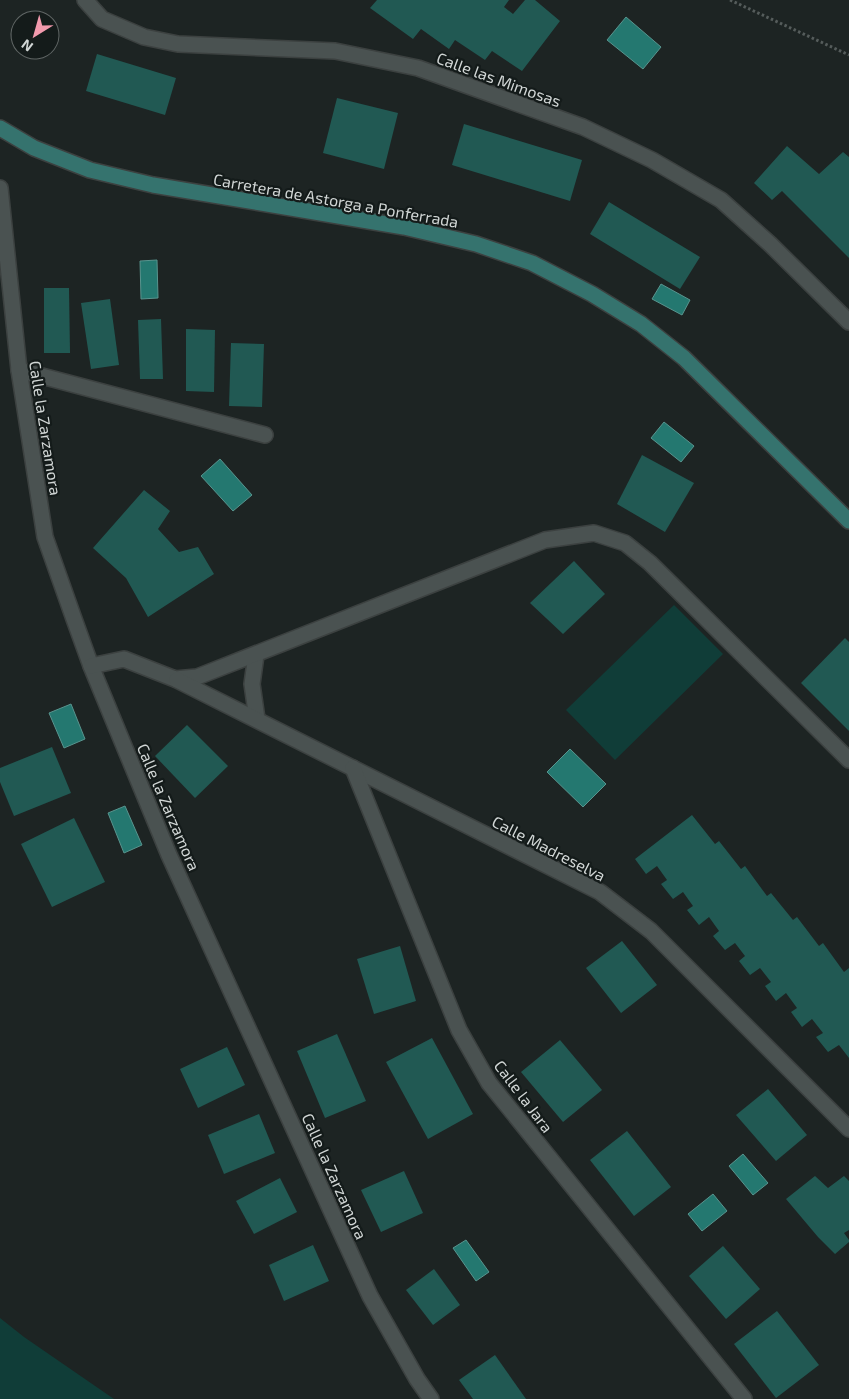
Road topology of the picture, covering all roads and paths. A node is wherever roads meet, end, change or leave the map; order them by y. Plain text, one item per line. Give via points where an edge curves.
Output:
1 (85, 0) edge
2 (730, 0) edge
3 (849, 54) edge
4 (0, 128) edge
5 (0, 188) edge
6 (849, 322) edge
7 (19, 370) junction
8 (265, 435) dead end
9 (849, 522) edge
10 (256, 655) junction
11 (91, 666) junction
12 (175, 679) junction
13 (257, 719) junction
14 (849, 760) edge
15 (353, 768) junction
16 (849, 1129) edge
17 (431, 1399) edge
18 (744, 1399) edge

1 - 6 street, Calle las Mimosas via 102,18 144,37 178,44 335,51 418,68 583,127 652,160 721,200
2 - 3 path
4 - 9 main road, Carretera de Astorga a Ponferrada via 34,148 90,170 153,185 404,227 476,244 532,263 641,324 684,358
5 - 7 street, Calle la Zarzamora
7 - 8 street
7 - 11 street, Calle la Zarzamora via 45,537
10 - 12 street via 197,677
10 - 13 street via 252,684
10 - 14 street via 544,540 594,533 625,543 650,563
11 - 12 street, Calle Madreselva via 124,659
11 - 17 street, Calle la Zarzamora via 169,855 370,1296
12 - 13 street, Calle Madreselva
13 - 15 street, Calle Madreselva
15 - 16 street, Calle Madreselva via 600,892 651,931
15 - 18 street, Calle la Jara via 459,1030 489,1083

